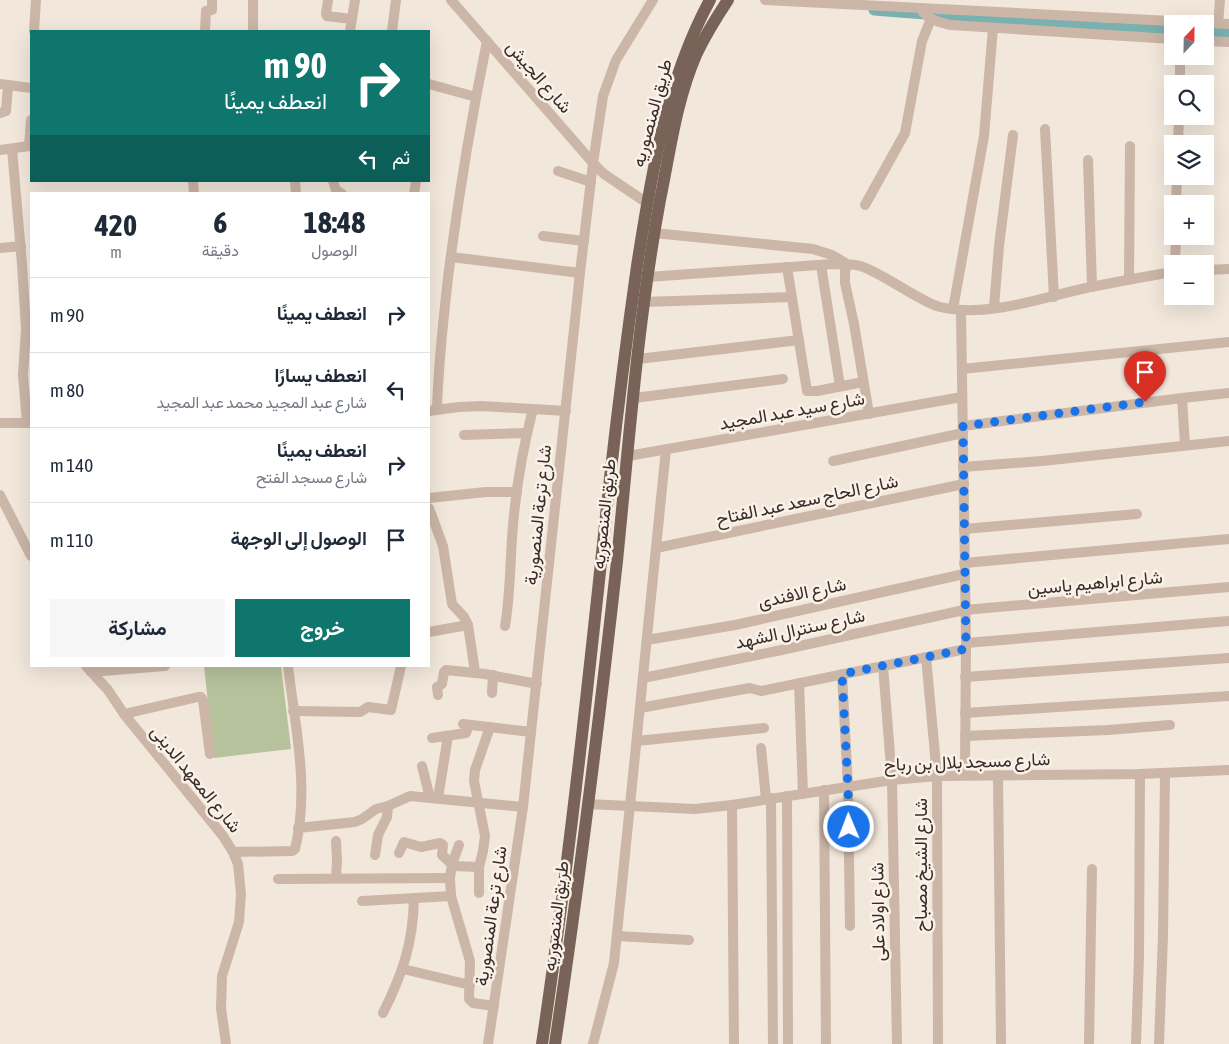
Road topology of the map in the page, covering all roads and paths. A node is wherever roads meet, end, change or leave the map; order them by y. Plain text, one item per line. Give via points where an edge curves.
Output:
1 (36, 0) edge
2 (212, 0) edge
3 (253, 0) edge
4 (328, 0) edge
5 (355, 0) edge
6 (396, 0) edge
7 (451, 0) edge
8 (653, 0) edge
9 (710, 0) edge
10 (728, 0) edge
11 (765, 0) edge
12 (1220, 0) edge
13 (874, 3) edge
14 (916, 5) edge
15 (352, 19) junction
16 (931, 19) junction
17 (1164, 22) edge
18 (1214, 24) edge
19 (1218, 24) junction
20 (1229, 24) edge
21 (993, 28) junction
22 (34, 30) edge
23 (205, 30) edge
24 (253, 30) edge
25 (350, 30) edge
26 (392, 30) edge
27 (1164, 39) edge
28 (487, 41) junction
29 (1214, 41) edge
30 (1229, 42) edge
31 (430, 84) edge
32 (4, 85) edge
33 (30, 88) edge
34 (476, 97) junction
35 (0, 113) edge
36 (1045, 130) dead end
37 (1013, 135) dead end
38 (30, 137) edge
39 (1130, 146) dead end
40 (12, 149) junction
41 (0, 150) edge
42 (1088, 160) dead end
43 (593, 163) junction
44 (558, 170) dead end
45 (591, 182) junction
46 (647, 203) junction
47 (865, 205) dead end
48 (654, 234) junction
49 (544, 236) dead end
50 (584, 241) junction
51 (21, 246) junction
52 (0, 248) edge
53 (451, 257) junction
54 (27, 261) edge
55 (821, 265) junction
56 (848, 265) junction
57 (787, 267) junction
58 (1229, 269) edge
59 (1214, 270) edge
60 (580, 273) junction
61 (1164, 273) edge
62 (648, 277) junction
63 (1129, 280) junction
64 (1092, 287) junction
65 (1054, 296) junction
66 (792, 297) junction
67 (644, 302) junction
68 (994, 308) junction
69 (957, 310) junction
70 (799, 340) junction
71 (1229, 342) edge
72 (638, 359) junction
73 (962, 369) junction
74 (784, 379) dead end
75 (863, 382) junction
76 (840, 386) junction
77 (28, 387) edge
78 (1229, 393) edge
79 (962, 397) junction
80 (634, 398) junction
81 (1182, 398) junction
82 (533, 409) junction
83 (433, 411) edge
84 (566, 411) junction
85 (869, 414) junction
86 (0, 423) edge
87 (29, 423) edge
88 (963, 430) junction
89 (527, 433) junction
90 (464, 434) dead end
91 (1229, 441) edge
92 (1185, 446) junction
93 (666, 449) junction
94 (628, 456) junction
95 (833, 461) dead end
96 (963, 467) junction
97 (964, 484) junction
98 (516, 492) junction
99 (0, 495) edge
100 (430, 498) edge
101 (430, 511) edge
102 (1137, 514) dead end
103 (964, 529) junction
104 (440, 538) junction
105 (1229, 538) edge
106 (430, 539) edge
107 (656, 548) junction
108 (30, 554) edge
109 (964, 569) junction
110 (1229, 587) edge
111 (964, 610) junction
112 (595, 621) junction
113 (1229, 621) edge
114 (610, 624) junction
115 (468, 625) junction
116 (505, 626) dead end
117 (430, 632) edge
118 (647, 640) junction
119 (966, 646) junction
120 (926, 657) junction
121 (1229, 658) edge
122 (883, 666) junction
123 (139, 667) edge
124 (288, 667) edge
125 (401, 667) edge
126 (88, 669) edge
127 (475, 672) junction
128 (842, 674) junction
129 (493, 675) junction
130 (965, 677) junction
131 (643, 678) junction
132 (799, 683) junction
133 (536, 684) junction
134 (492, 693) dead end
135 (438, 695) dead end
136 (1229, 696) edge
137 (640, 708) junction
138 (293, 711) junction
139 (965, 713) junction
140 (124, 714) junction
141 (1170, 725) dead end
142 (490, 727) junction
143 (764, 728) dead end
144 (531, 732) junction
145 (448, 736) junction
146 (965, 736) junction
147 (432, 738) dead end
148 (636, 741) junction
149 (761, 748) dead end
150 (210, 754) dead end
151 (422, 766) dead end
152 (1229, 770) edge
153 (1165, 773) junction
154 (1140, 774) junction
155 (965, 775) junction
156 (998, 775) junction
157 (937, 776) junction
158 (892, 780) junction
159 (848, 787) junction
160 (824, 790) junction
161 (803, 794) junction
162 (786, 796) junction
163 (434, 798) junction
164 (768, 799) junction
165 (478, 802) junction
166 (588, 804) junction
167 (732, 805) junction
168 (388, 806) junction
169 (630, 806) junction
170 (523, 807) junction
171 (298, 828) junction
172 (424, 835) dead end
173 (336, 841) dead end
174 (460, 845) dead end
175 (424, 846) junction
176 (233, 852) junction
177 (399, 853) dead end
178 (375, 855) dead end
179 (452, 864) junction
180 (479, 867) junction
181 (1092, 869) dead end
182 (336, 878) junction
183 (450, 878) junction
184 (278, 879) dead end
185 (479, 893) dead end
186 (451, 896) junction
187 (414, 898) junction
188 (362, 901) dead end
189 (850, 926) dead end
190 (617, 936) junction
191 (690, 940) dead end
192 (403, 968) junction
193 (470, 985) junction
194 (494, 1006) junction
195 (383, 1013) dead end
196 (226, 1044) edge
197 (488, 1044) edge
198 (542, 1044) edge
199 (555, 1044) edge
200 (593, 1044) edge
201 (734, 1044) edge
202 (773, 1044) edge
203 (788, 1044) edge
204 (826, 1044) edge
205 (897, 1044) edge
206 (938, 1044) edge
207 (1001, 1044) edge
208 (1089, 1044) edge
209 (1136, 1044) edge
210 (1159, 1044) edge

1 - 22 street
2 - 23 street via 212,10 206,11
3 - 24 street
4 - 15 street via 327,16
5 - 15 street
6 - 26 street
7 - 28 street, شارع الجيش
8 - 43 street, شارع ترعة المنصورية via 610,73 603,96
9 - 46 main road, طريق المنصوريه via 677,80
10 - 48 main road, طريق المنصوريه via 707,33 683,92
11 - 13 street
12 - 19 street
13 - 14 street
14 - 16 street
14 - 17 street
15 - 25 street
16 - 21 street
16 - 47 street via 922,41 904,133
18 - 19 street
19 - 20 street
21 - 27 street
21 - 69 street via 984,136
28 - 34 street
28 - 43 street, شارع الجيش
29 - 30 street
31 - 34 street
32 - 33 street
32 - 35 street via 6,111
34 - 53 street
36 - 65 street
37 - 68 street
38 - 40 street via 29,146
39 - 63 street
40 - 41 street
40 - 51 street
42 - 64 street
43 - 45 street, شارع ترعة المنصورية
43 - 46 street, شارع الجيش
44 - 45 street
45 - 50 street, شارع ترعة المنصورية
46 - 112 main road, طريق المنصوريه via 623,361
48 - 56 street via 813,249
48 - 62 main road, طريق المنصوريه
49 - 50 street
50 - 60 street, شارع ترعة المنصورية
51 - 52 street
51 - 54 street
53 - 60 street
53 - 83 street
54 - 77 street via 23,362
55 - 56 street
55 - 57 street
55 - 76 street
56 - 69 street via 869,270 922,300
56 - 75 street via 845,283
57 - 62 street
57 - 66 street
58 - 59 street
60 - 84 street, شارع ترعة المنصورية
61 - 63 street
62 - 67 main road, طريق المنصوريه
63 - 64 street
64 - 65 street
65 - 68 street
66 - 67 street
66 - 70 street
67 - 72 main road, طريق المنصوريه
68 - 69 street
69 - 73 street
70 - 72 street
70 - 76 street via 807,391
71 - 73 street
72 - 80 main road, طريق المنصوريه
73 - 79 street
74 - 80 street
75 - 76 street
75 - 85 street
77 - 87 street
78 - 81 street
79 - 85 street, شارع سيد عبد المجيد
79 - 88 street
80 - 94 main road, طريق المنصوريه
81 - 88 street
81 - 92 street
82 - 83 street via 482,406
82 - 84 street
82 - 89 street
84 - 133 street, شارع ترعة المنصورية
85 - 93 street, شارع سيد عبد المجيد
86 - 87 street
88 - 95 street
88 - 96 street
89 - 90 street
89 - 98 street
91 - 92 street
92 - 96 street
93 - 94 street, شارع سيد عبد المجيد
93 - 107 street
94 - 114 main road, طريق المنصوريه
96 - 97 street
97 - 103 street
97 - 107 street, شارع الحاج سعد عبد الفتاح
98 - 100 street
98 - 116 street
99 - 108 street
101 - 104 street
102 - 103 street
103 - 109 street
104 - 106 street
104 - 115 street via 452,604
105 - 109 street, شارع الافندى
107 - 118 street
109 - 111 street
109 - 118 street, شارع الافندى via 735,625
110 - 111 street, شارع ابراهيم ياسين
111 - 119 street
111 - 131 street, شارع سنترال الشهد
112 - 114 main road
112 - 198 main road, طريق المنصوريه via 567,868
113 - 119 street
114 - 166 main road, طريق المنصوريه
115 - 117 street
115 - 127 street
118 - 131 street
119 - 120 street
119 - 130 street
120 - 122 street
120 - 157 street, شارع الشيخ مصباح
121 - 130 street
122 - 128 street
122 - 158 street, شارع اولاد على
123 - 126 street
124 - 138 street
125 - 138 street via 391,710 368,707 360,712
126 - 140 street, شارع المعهد الدينى
127 - 129 street
127 - 135 street via 446,671 442,684 437,687
128 - 132 street
128 - 159 street
129 - 133 street
129 - 134 street
130 - 139 street
131 - 137 street
132 - 137 street via 761,691 750,688
132 - 161 street
133 - 144 street, شارع ترعة المنصورية
136 - 139 street
137 - 148 street
138 - 171 street via 302,801
139 - 146 street
140 - 150 street via 201,697
140 - 176 street, شارع المعهد الدينى
141 - 146 street
142 - 144 street
142 - 145 street via 466,725 467,732
142 - 165 street via 475,770
143 - 148 street
144 - 170 street, شارع ترعة المنصورية
145 - 147 street
145 - 163 street
146 - 155 street
148 - 169 street
149 - 164 street
151 - 163 street
152 - 153 street, شارع مسجد بلال بن رباح
153 - 154 street, شارع مسجد بلال بن رباح
153 - 210 street
154 - 156 street, شارع مسجد بلال بن رباح
154 - 209 street
155 - 156 street, شارع مسجد بلال بن رباح
155 - 157 street, شارع مسجد بلال بن رباح
156 - 207 street
157 - 158 street, شارع مسجد بلال بن رباح
157 - 206 street, شارع الشيخ مصباح
158 - 159 street, شارع مسجد بلال بن رباح
158 - 205 street, شارع اولاد على
159 - 160 street, شارع مسجد بلال بن رباح
159 - 189 street
160 - 161 street, شارع مسجد بلال بن رباح
160 - 204 street
161 - 162 street, شارع مسجد بلال بن رباح
162 - 164 street, شارع مسجد بلال بن رباح
162 - 203 street
163 - 165 street
163 - 168 street via 410,796
164 - 167 street, شارع مسجد بلال بن رباح
164 - 202 street
165 - 170 street
165 - 180 street via 485,836
166 - 169 street, شارع مسجد بلال بن رباح
166 - 199 main road, طريق المنصوريه
167 - 169 street, شارع مسجد بلال بن رباح via 696,809
167 - 201 street
168 - 171 street via 376,809 355,822
168 - 178 street
169 - 190 street
170 - 194 street, شارع ترعة المنصورية
171 - 176 street via 292,851
172 - 175 street
173 - 182 street
174 - 179 street
175 - 177 street via 404,842
175 - 179 street via 441,843 442,854
176 - 196 street, شارع المعهد الدينى via 238,864 241,894 239,922 222,976 220,1008
179 - 180 street
179 - 183 street
180 - 185 street
181 - 208 street
182 - 183 street
182 - 184 street
183 - 186 street
186 - 187 street
186 - 193 street via 470,960
187 - 188 street
187 - 192 street via 408,954
190 - 191 street
190 - 200 street via 612,975
192 - 193 street
192 - 195 street
193 - 194 street via 470,1002
194 - 197 street, شارع ترعة المنصورية

